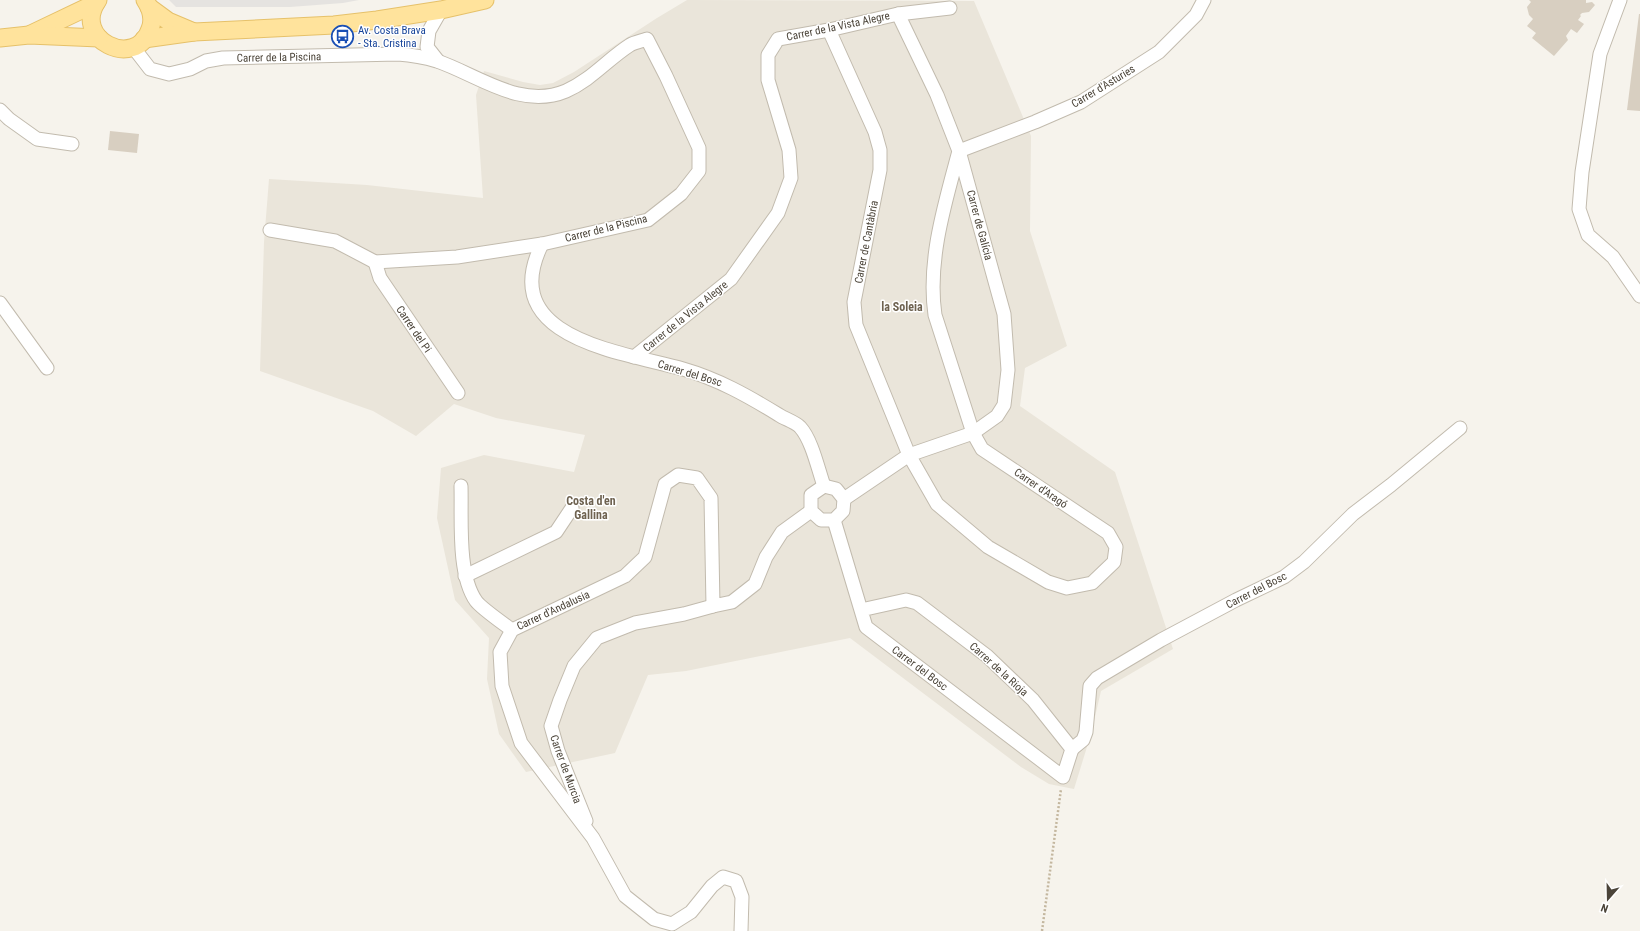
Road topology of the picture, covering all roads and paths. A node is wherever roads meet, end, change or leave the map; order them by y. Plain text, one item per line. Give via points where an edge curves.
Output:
1 (485, 0) edge
2 (1204, 0) edge
3 (1620, 0) edge
4 (97, 2) edge
5 (147, 3) edge
6 (950, 8) dead end
7 (441, 10) junction
8 (898, 14) junction
9 (829, 30) junction
10 (194, 32) junction
11 (29, 35) junction
12 (0, 38) edge
13 (99, 38) junction
14 (139, 43) junction
15 (438, 61) junction
16 (0, 110) edge
17 (72, 144) dead end
18 (959, 151) junction
19 (270, 230) dead end
20 (542, 244) junction
21 (375, 262) junction
22 (1640, 296) edge
23 (0, 303) edge
24 (634, 357) junction
25 (47, 368) dead end
26 (458, 393) dead end
27 (1460, 428) dead end
28 (973, 433) junction
29 (909, 455) junction
30 (462, 486) dead end
31 (824, 486) junction
32 (844, 499) junction
33 (572, 508) dead end
34 (811, 511) junction
35 (834, 520) junction
36 (465, 576) junction
37 (713, 606) junction
38 (861, 610) junction
39 (512, 630) junction
40 (1072, 749) junction
41 (1063, 777) junction
42 (593, 838) junction
43 (741, 931) edge
44 (1042, 931) edge

1 - 7 main road
2 - 18 street, Carrer d'Asturies via 1196,15 1158,52 1081,102
3 - 22 street via 1600,54 1582,172 1579,210 1588,235 1613,258
4 - 11 main road
4 - 13 main road via 92,11 92,23
5 - 10 main road via 168,21
5 - 14 main road via 152,15 152,24 149,32
6 - 8 street, Carrer de la Vista Alegre
7 - 10 main road via 334,24
7 - 15 street via 430,31 427,47
8 - 9 street, Carrer de la Vista Alegre
8 - 18 street, Carrer de Galícia via 937,94
9 - 24 street, Carrer de la Vista Alegre via 778,39 768,56 768,80 789,150 791,178 778,212 731,279
9 - 29 street, Carrer de Cantàbria via 875,132 880,150 880,170 854,302 856,325
10 - 14 main road
11 - 12 main road
11 - 13 main road
13 - 14 main road via 104,44 122,49
14 - 15 street, Carrer de la Piscina via 150,69 170,74 190,69 206,60 223,58 398,54 417,55
15 - 20 street, Carrer de la Piscina via 513,93 542,97 566,91 596,73 631,44 647,39 699,148 698,171 681,194 648,220
16 - 17 street via 37,139
18 - 28 street, Carrer d'Aragó via 939,225 932,295 935,315
18 - 28 street, Carrer de Galícia via 1004,314 1008,370 1004,405 997,416
19 - 21 street via 335,241
20 - 21 street, Carrer de la Piscina via 457,257
20 - 24 street, Carrer del Bosc via 534,260 531,292 540,311 562,331 586,343
21 - 26 street, Carrer del Pi via 380,278
23 - 25 street
24 - 31 street, Carrer del Bosc via 684,369 721,382 800,427 812,448
27 - 40 street, Carrer del Bosc via 1353,514 1304,562 1284,577 1168,636 1097,678 1090,686 1086,732 1083,740
28 - 29 street, Carrer de Galícia
28 - 29 street, Carrer d'Aragó via 982,449 1108,533 1116,547 1114,562 1092,582 1067,588 1048,582 988,547 936,504
29 - 32 street, Carrer de Galícia
30 - 36 street
31 - 32 street via 836,488
31 - 34 street via 811,496
32 - 35 street via 843,511
33 - 36 street via 556,532
34 - 35 street via 821,520
34 - 37 street via 782,532 766,557 755,584 732,602
35 - 38 street, Carrer del Bosc
36 - 39 street via 476,602
37 - 39 street, Carrer d'Andalusia via 710,498 697,478 678,475 665,484 645,557 625,576
37 - 42 street, Carrer de Murcia via 635,623 598,638 574,666 551,726 558,751
38 - 40 street, Carrer de la Rioja via 906,600 917,603 987,656 1033,700
38 - 41 street, Carrer del Bosc via 866,627
39 - 42 street, Carrer d'Andalusia via 500,652 502,686 521,743
40 - 41 street
41 - 44 path
42 - 43 street, Carrer d'Andalusia via 625,896 654,919 672,924 691,912 712,886 723,877 736,881 742,897

